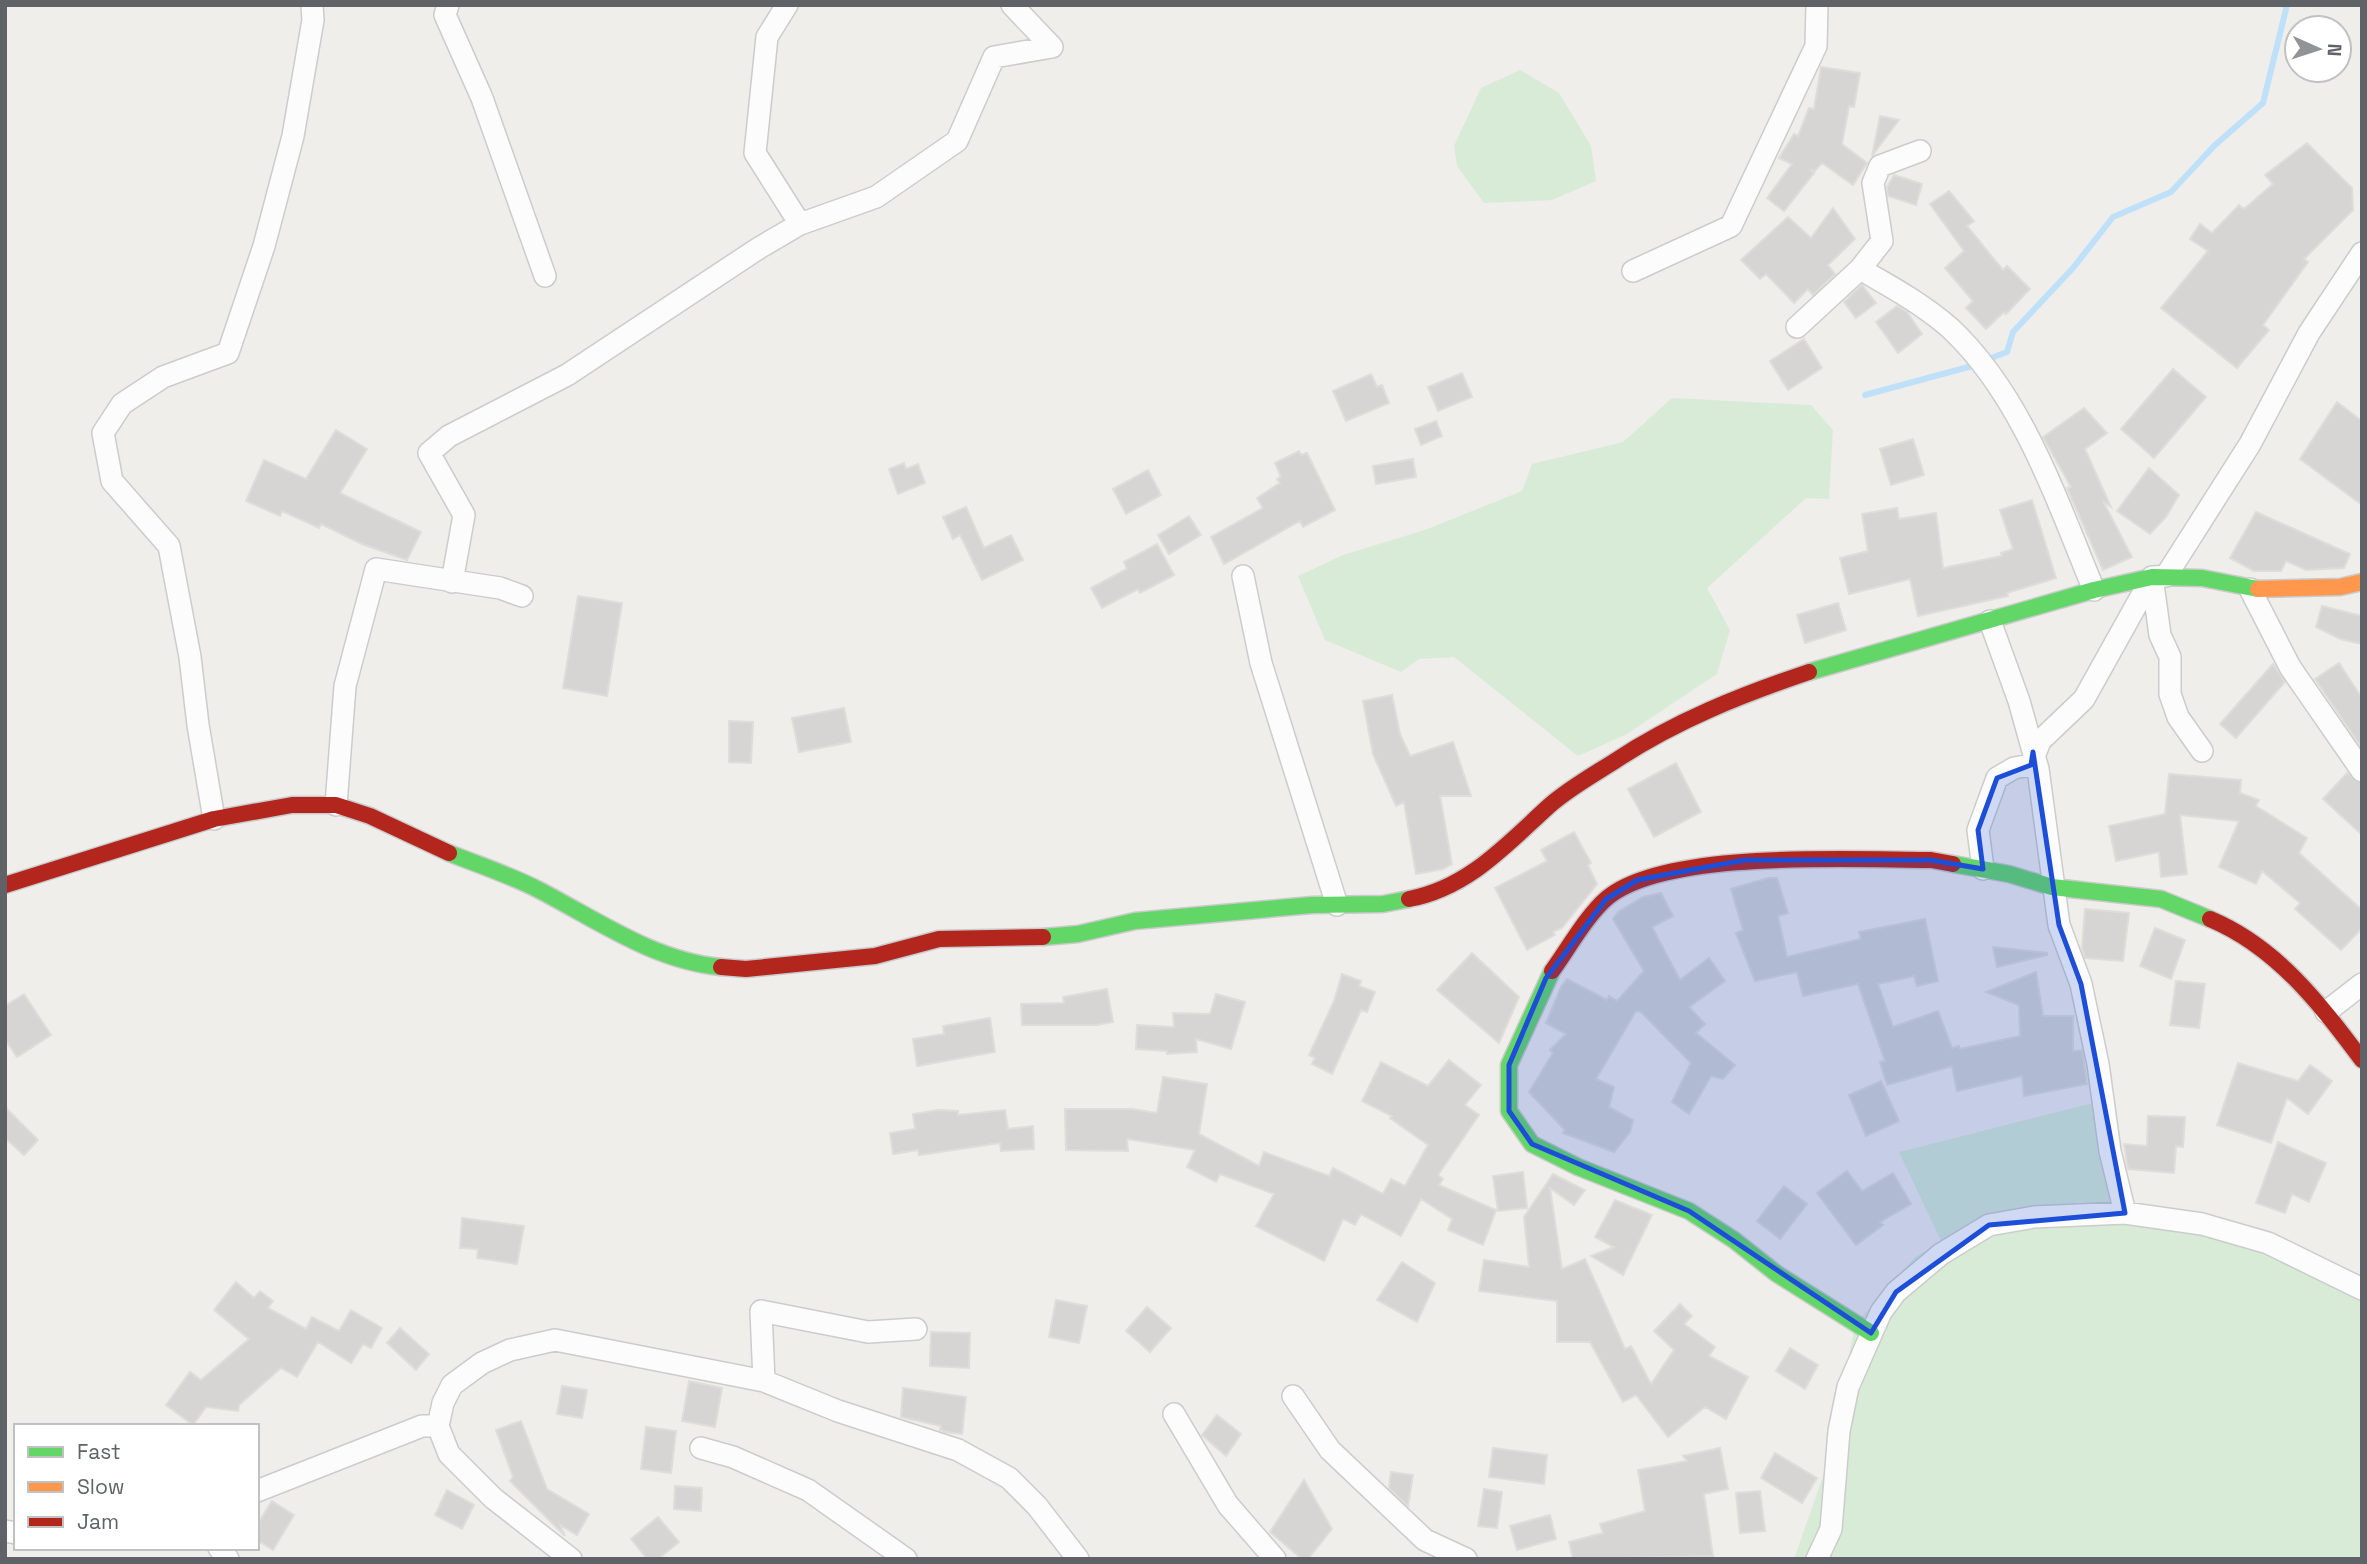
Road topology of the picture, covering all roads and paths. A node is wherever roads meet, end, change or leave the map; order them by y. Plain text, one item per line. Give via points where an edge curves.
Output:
1 (312, 5) edge
2 (449, 5) edge
3 (787, 5) edge
4 (1012, 5) edge
5 (1817, 5) edge
6 (1920, 151) dead end
7 (800, 224) junction
8 (2362, 253) edge
9 (1860, 269) junction
10 (1633, 271) dead end
11 (545, 276) dead end
12 (1797, 327) dead end
13 (1242, 576) dead end
14 (2152, 577) junction
15 (452, 582) junction
16 (2362, 582) edge
17 (2250, 589) junction
18 (2094, 590) junction
19 (522, 596) dead end
20 (1990, 621) junction
21 (2202, 751) dead end
22 (2034, 752) junction
23 (2362, 771) edge
24 (336, 805) junction
25 (214, 819) junction
26 (1983, 869) junction
27 (5, 885) edge
28 (2052, 887) junction
29 (1337, 905) junction
30 (2362, 984) edge
31 (2326, 1012) junction
32 (2362, 1060) edge
33 (2125, 1213) junction
34 (2362, 1289) edge
35 (916, 1329) dead end
36 (1871, 1333) junction
37 (764, 1381) junction
38 (1293, 1396) dead end
39 (1174, 1414) dead end
40 (438, 1426) junction
41 (702, 1448) dead end
42 (259, 1491) edge
43 (571, 1559) edge
44 (906, 1559) edge
45 (1078, 1559) edge
46 (1275, 1559) edge
47 (1466, 1559) edge
48 (1817, 1559) edge

1 - 25 street via 293,136 264,246 228,352 163,377 122,404 103,433 112,481 170,546
2 - 11 street via 445,15 482,98
3 - 7 street via 766,37 755,153
4 - 7 street via 1052,47 994,57 957,141 876,197
5 - 10 street via 1816,46 1731,226
6 - 9 street via 1880,166 1873,183 1882,241
7 - 15 street via 567,375 449,436 429,453 464,515
8 - 14 street via 2309,333 2249,444 2166,576
9 - 12 street
9 - 18 street via 1950,328 1998,384
13 - 29 street via 1265,675
14 - 17 street via 2202,578
14 - 18 street
14 - 21 street via 2160,635 2170,657 2170,694 2178,717
14 - 22 street via 2084,699
15 - 19 street via 500,588
15 - 24 street via 376,569 345,686
16 - 17 street via 2340,587
17 - 23 street via 2290,667
18 - 20 street
20 - 22 street
20 - 29 street via 1843,660 1686,720 1550,805 1476,871 1432,895 1383,904
22 - 26 street via 2031,765 1997,778 1978,830
22 - 28 street via 2049,836
24 - 25 street via 292,805
24 - 29 street via 536,888 641,945 712,966 792,965 875,956 939,939 1027,939 1135,921
25 - 27 street
26 - 28 street
26 - 36 street via 1931,860 1744,860 1637,880 1606,899 1546,978 1509,1065 1509,1111 1532,1144 1689,1211
28 - 31 street via 2161,899 2191,909 2277,960
28 - 33 street via 2059,925 2081,984
30 - 31 street
31 - 32 street
33 - 34 street via 2202,1224 2268,1243
33 - 36 street via 2034,1217 1989,1225 1941,1254 1896,1292
35 - 37 street via 868,1332 761,1311
36 - 48 street via 1849,1387 1839,1431 1832,1529
37 - 40 street via 555,1340 510,1350 482,1363 453,1385
37 - 45 street via 958,1450 1009,1478
38 - 47 street via 1330,1450 1425,1540
39 - 46 street via 1228,1505
40 - 42 street via 422,1426
40 - 43 street via 449,1454 493,1498
41 - 44 street via 808,1490

